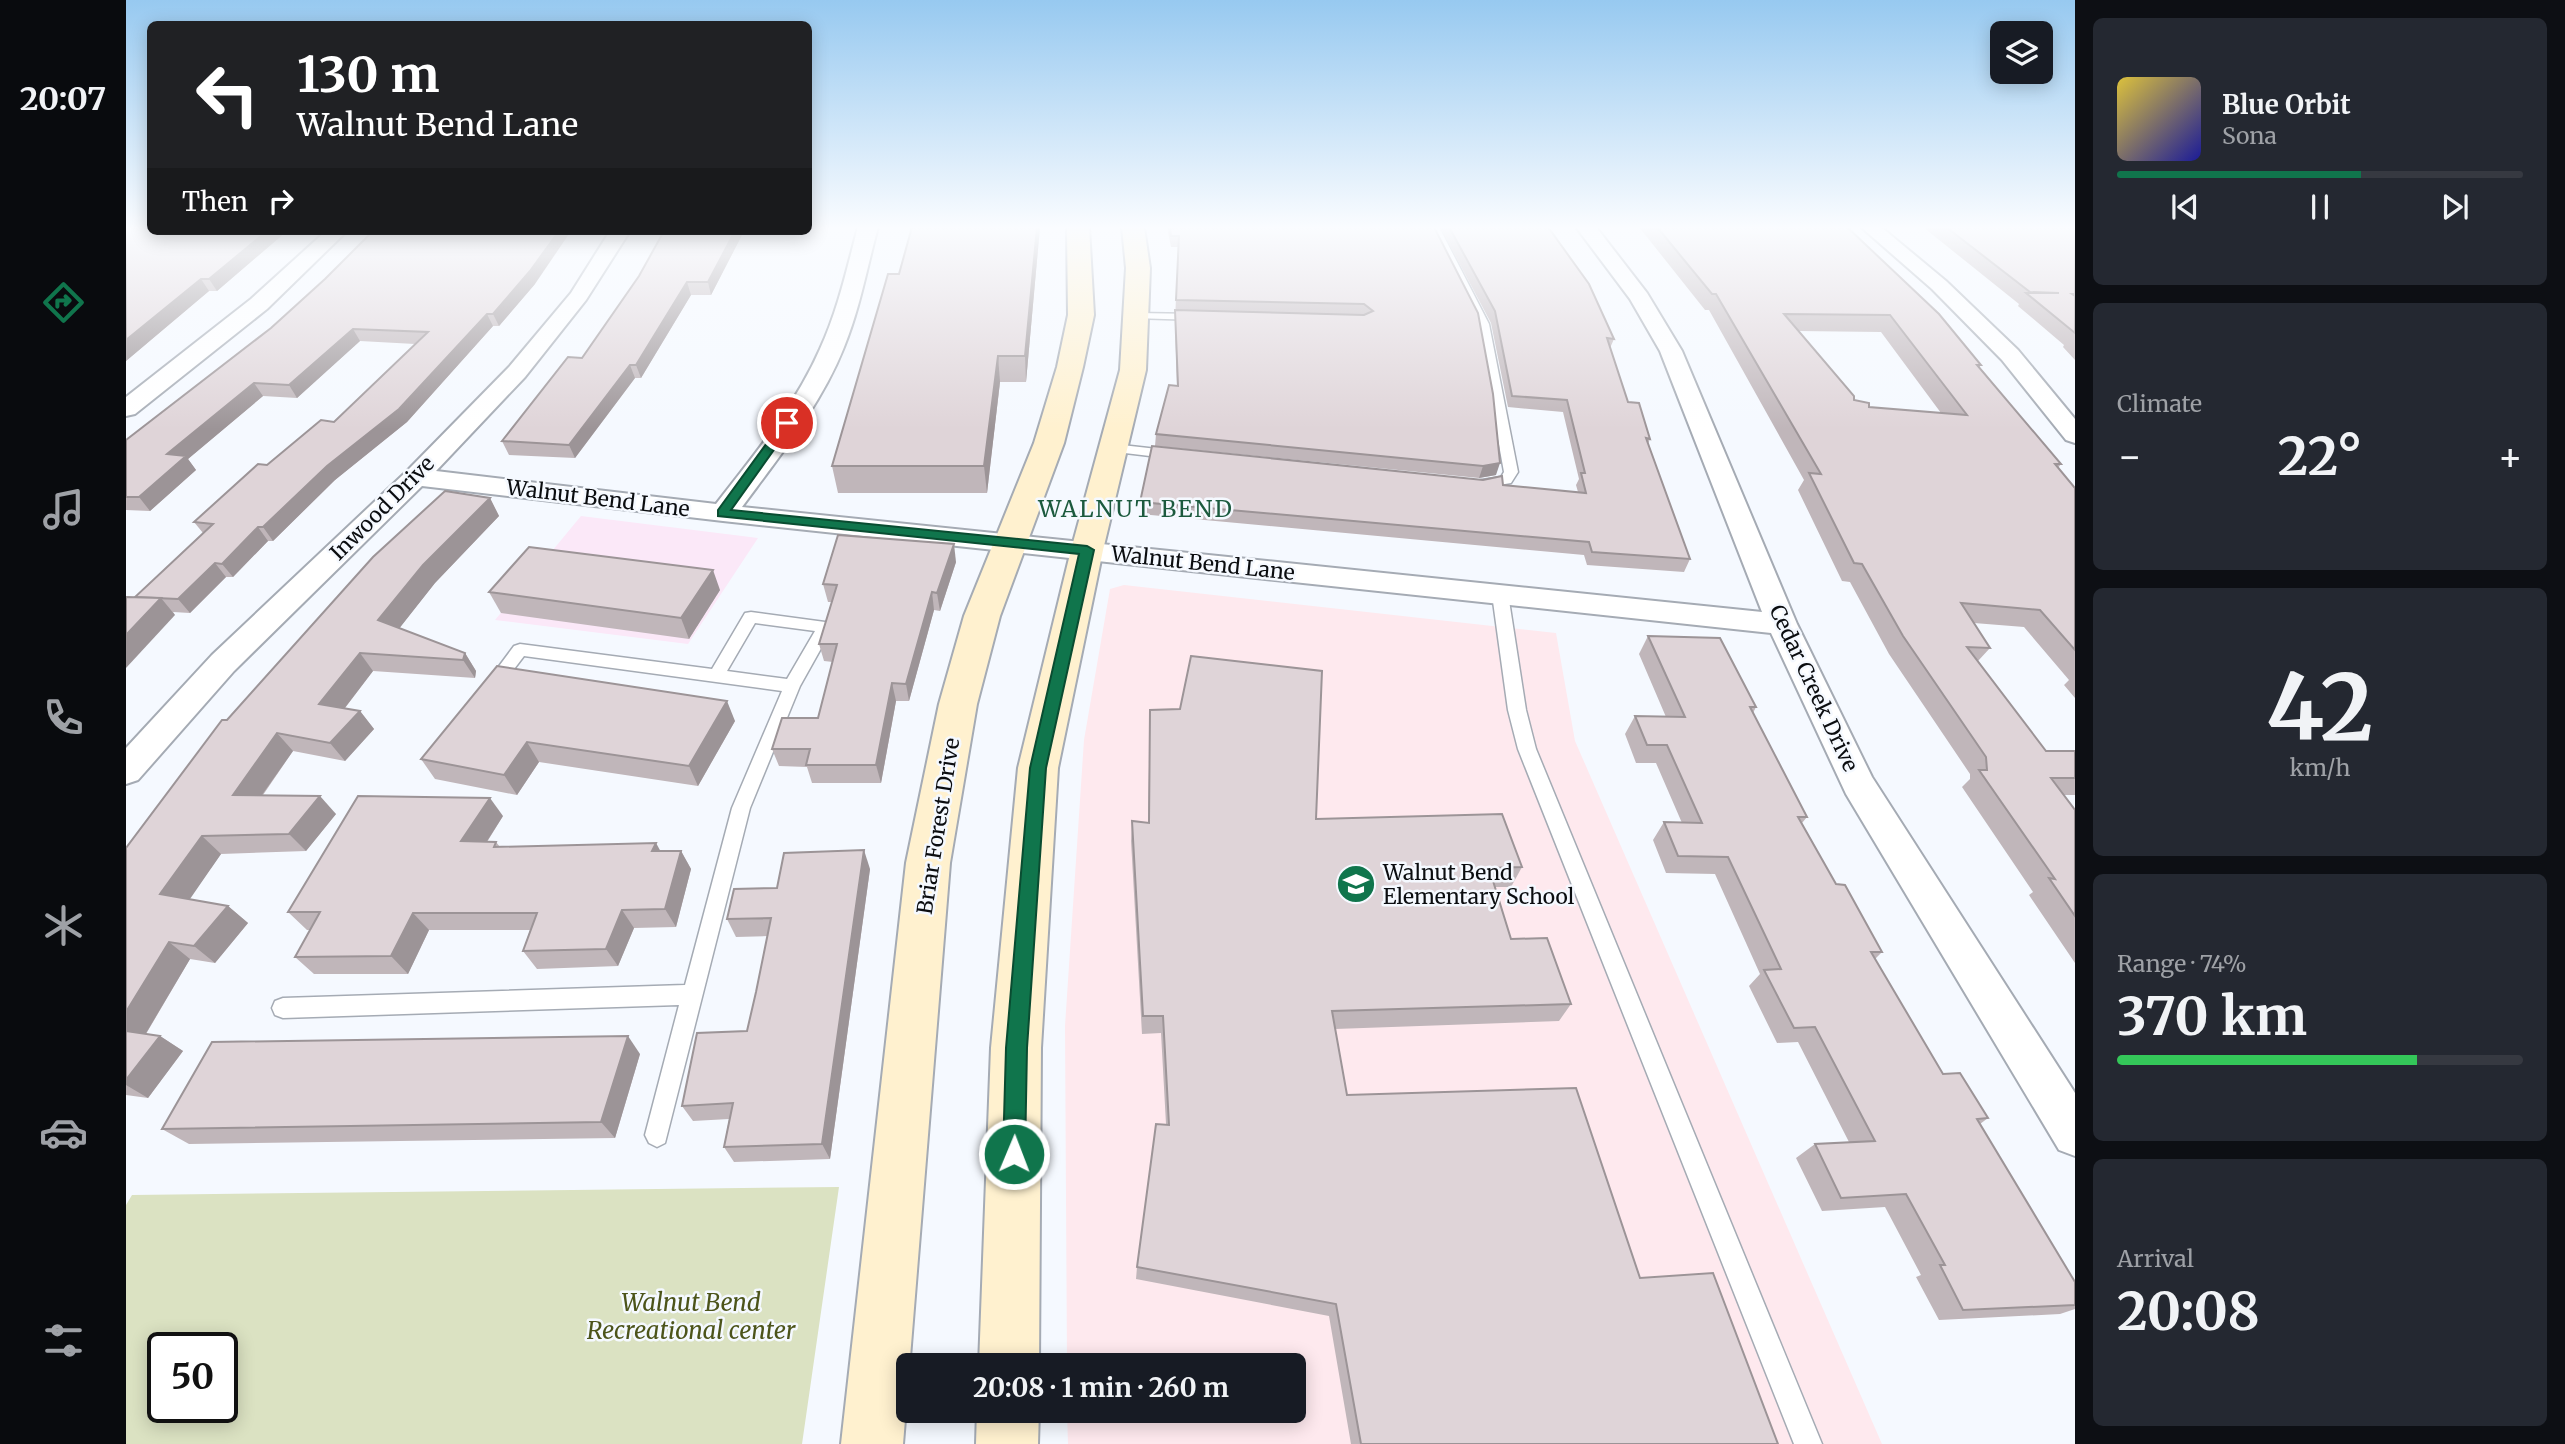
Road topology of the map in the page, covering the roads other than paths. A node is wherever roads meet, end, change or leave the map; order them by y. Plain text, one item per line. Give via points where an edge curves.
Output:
1 (269, 294) edge
2 (580, 294) edge
3 (850, 294) edge
4 (1080, 294) edge
5 (1137, 294) edge
6 (1468, 294) edge
7 (1638, 294) edge
8 (1949, 294) edge
9 (1137, 316) junction
10 (1217, 318) edge
11 (126, 409) edge
12 (2075, 435) edge
13 (1113, 448) junction
14 (1194, 457) edge
15 (416, 477) junction
16 (1467, 483) edge
17 (723, 513) junction
18 (1010, 542) junction
19 (1087, 550) junction
20 (1500, 594) junction
21 (1782, 624) junction
22 (717, 675) junction
23 (793, 686) junction
24 (482, 700) edge
25 (126, 771) edge
26 (691, 995) junction
27 (283, 1008) dead end
28 (2075, 1134) edge
29 (657, 1135) dead end
30 (1009, 1353) edge
31 (1008, 1423) edge
32 (872, 1444) edge
33 (1007, 1444) edge
34 (1808, 1444) edge

1 - 11 street
2 - 15 street, Inwood Drive via 517,372
3 - 17 street via 841,328 816,379
4 - 18 main road, Briar Forest Drive via 1081,315 1049,443
5 - 9 main road
6 - 16 lane via 1483,324 1511,472 1495,484
7 - 21 street, Cedar Creek Drive via 1671,351
8 - 12 street via 2010,355
9 - 10 lane
9 - 13 main road via 1133,370
13 - 14 lane
13 - 19 main road
15 - 17 street, Walnut Bend Lane
15 - 25 street, Inwood Drive via 223,663
17 - 18 street, Walnut Bend Lane
18 - 19 street, Walnut Bend Lane
18 - 32 main road, Briar Forest Drive via 982,616 958,705 928,863
19 - 20 street, Walnut Bend Lane
19 - 30 main road via 1038,768 1016,1048
20 - 21 street, Walnut Bend Lane
20 - 34 lane via 1527,749
21 - 28 street, Cedar Creek Drive via 1858,784
22 - 23 lane
22 - 23 lane via 751,617 825,627
22 - 24 lane via 520,650
23 - 26 lane via 741,808
26 - 27 lane
26 - 29 lane
31 - 33 main road

